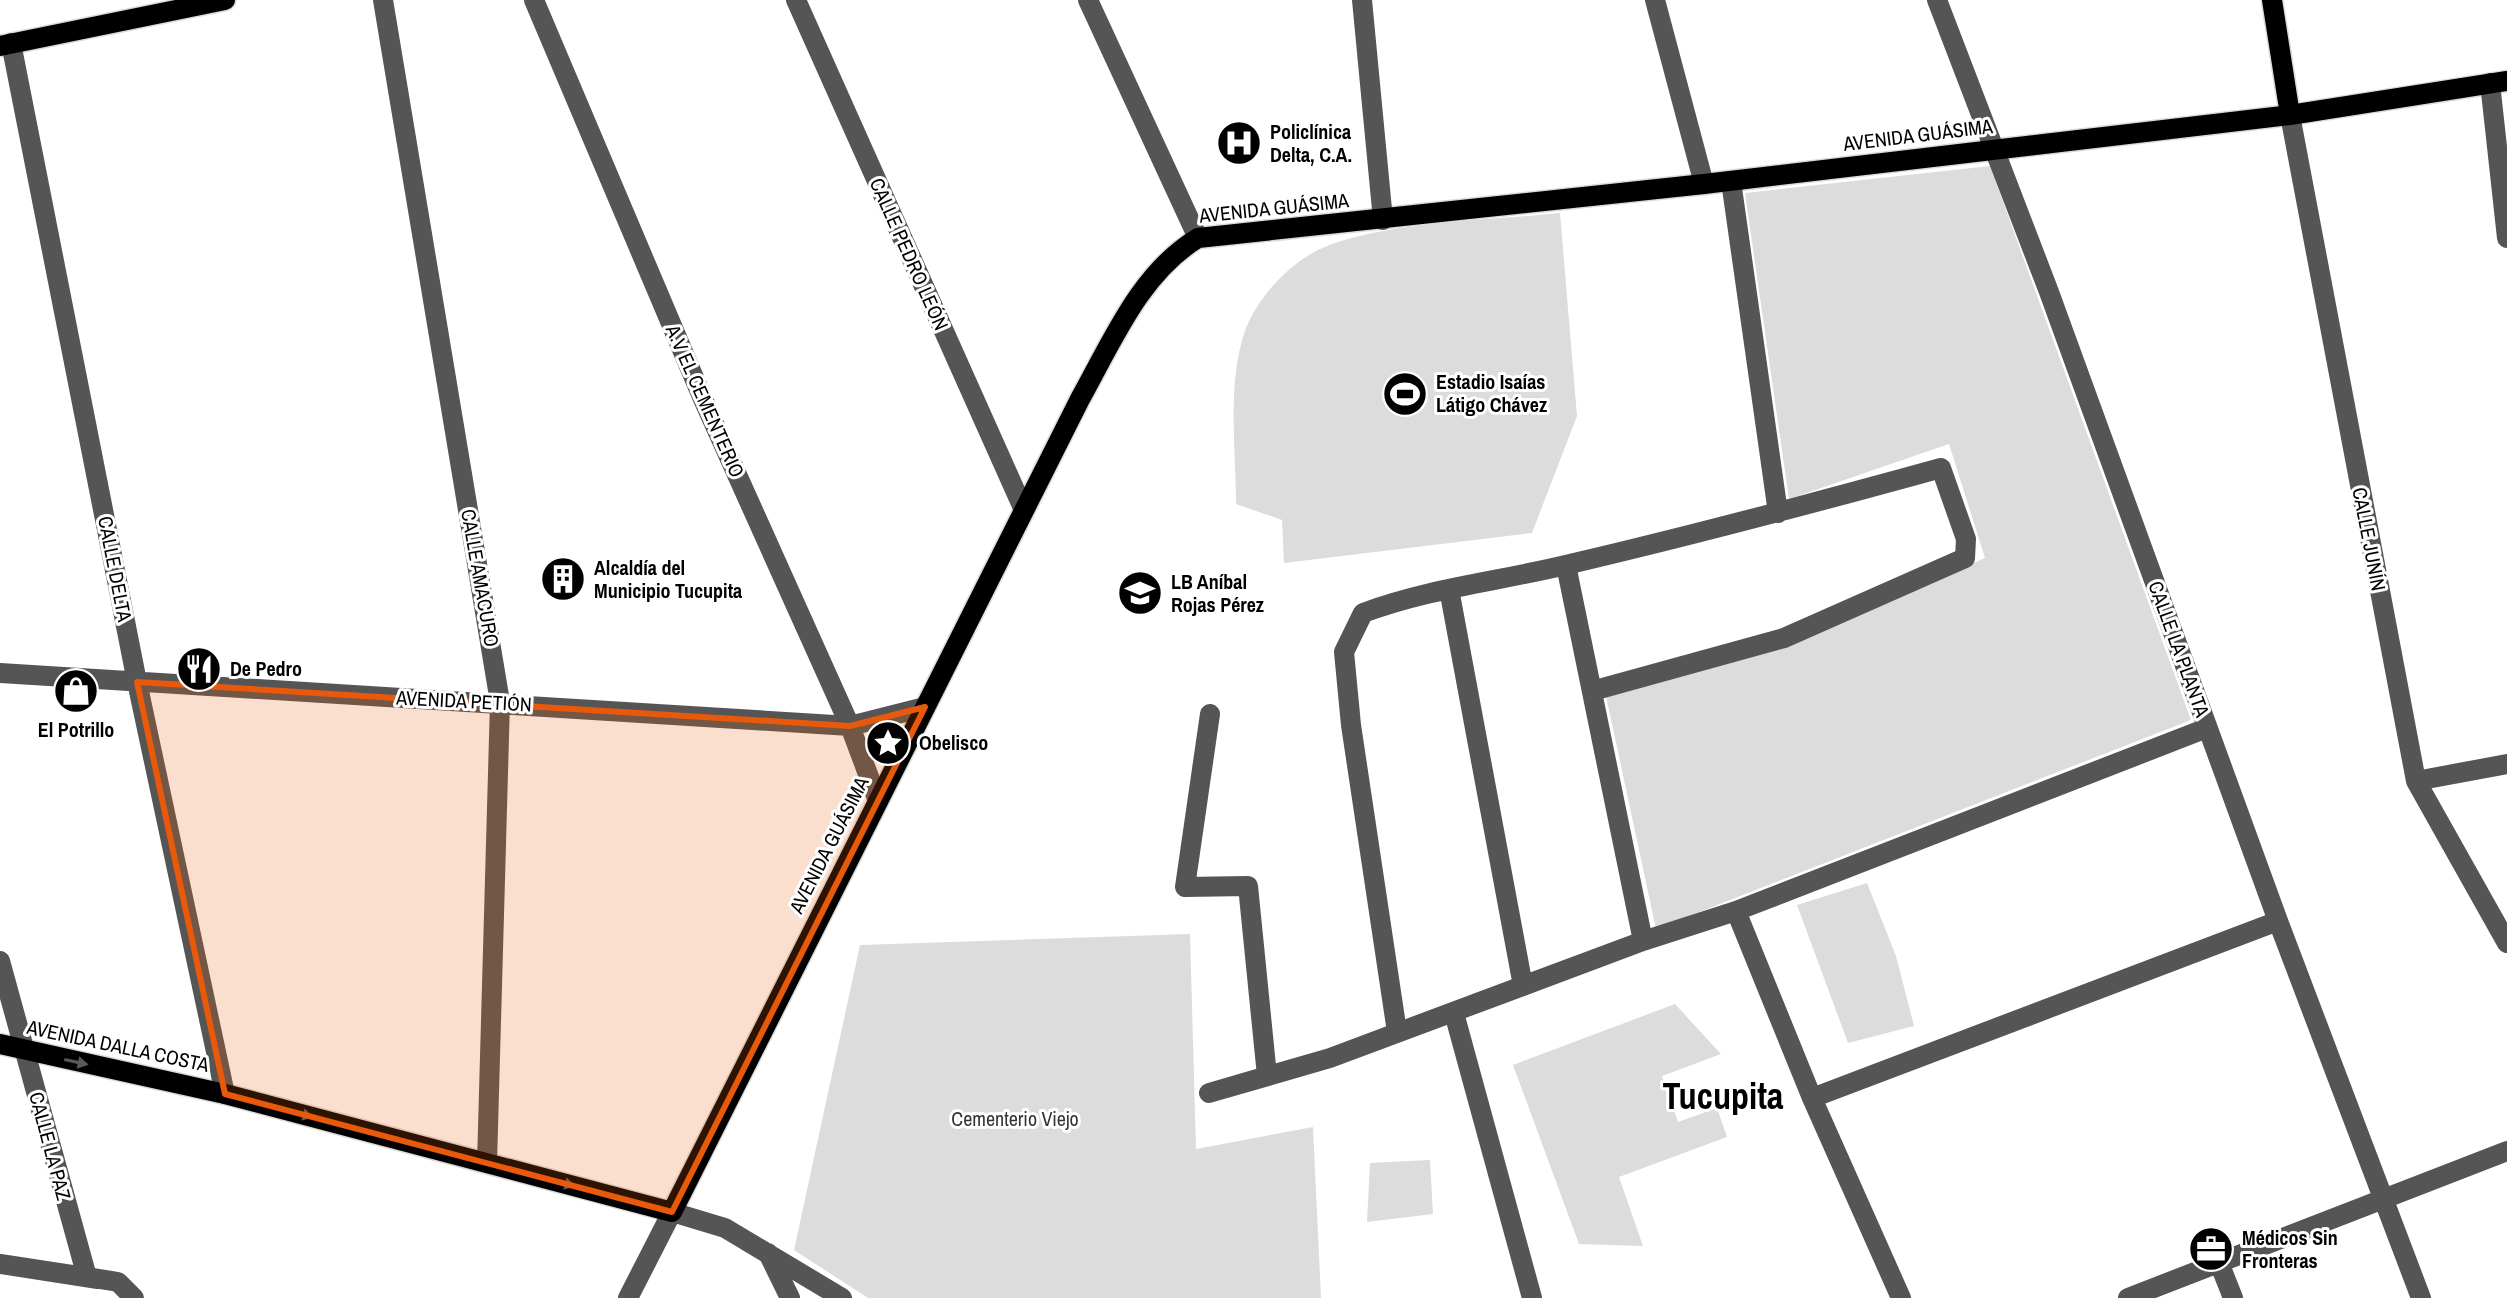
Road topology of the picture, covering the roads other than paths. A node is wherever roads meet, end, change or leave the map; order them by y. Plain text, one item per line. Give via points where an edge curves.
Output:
1 (225, 0) edge
2 (383, 0) edge
3 (534, 0) edge
4 (796, 0) edge
5 (1088, 0) edge
6 (1362, 0) edge
7 (1655, 0) edge
8 (1937, 0) edge
9 (2272, 0) edge
10 (6, 44) edge
11 (2498, 82) edge
12 (2290, 115) junction
13 (1994, 151) junction
14 (1731, 181) junction
15 (1704, 184) junction
16 (1383, 220) junction
17 (1198, 238) junction
18 (2507, 238) edge
19 (1023, 508) junction
20 (1778, 513) junction
21 (1566, 565) junction
22 (1449, 589) junction
23 (0, 673) edge
24 (137, 682) junction
25 (1592, 691) junction
26 (500, 702) junction
27 (925, 707) junction
28 (1210, 714) dead end
29 (850, 726) junction
30 (2207, 728) junction
31 (2507, 764) edge
32 (2416, 781) junction
33 (878, 801) junction
34 (1736, 911) junction
35 (2278, 921) junction
36 (1643, 941) junction
37 (2507, 943) edge
38 (0, 961) edge
39 (1523, 986) junction
40 (1454, 1013) junction
41 (1397, 1032) junction
42 (0, 1044) edge
43 (24, 1051) junction
44 (1267, 1076) junction
45 (1209, 1093) dead end
46 (225, 1094) junction
47 (1812, 1098) junction
48 (2507, 1151) edge
49 (487, 1163) junction
50 (2382, 1199) junction
51 (672, 1212) junction
52 (768, 1253) junction
53 (0, 1264) edge
54 (2220, 1265) junction
55 (87, 1277) junction
56 (134, 1298) edge
57 (628, 1298) edge
58 (790, 1298) edge
59 (842, 1298) edge
60 (1532, 1298) edge
61 (1901, 1298) edge
62 (2128, 1298) edge
63 (2233, 1298) edge
64 (2421, 1298) edge

1 - 10 main road
2 - 26 street, CALLE AMACURO
3 - 29 street, A.V EL CEMENTERIO via 703,399
4 - 19 street, CALLE PEDRO LEÓN
5 - 17 street
6 - 16 street
7 - 15 street
8 - 13 street, CALLE LA PLANTA
9 - 12 main road
10 - 24 street, CALLE DELTA
11 - 12 main road, AVENIDA GUÁSIMA
11 - 18 street
12 - 13 main road, AVENIDA GUÁSIMA
12 - 32 street, CALLE JUNÍN
13 - 14 main road, AVENIDA GUÁSIMA
13 - 30 street, CALLE LA PLANTA
14 - 15 main road, AVENIDA GUÁSIMA
14 - 20 street
15 - 16 main road, AVENIDA GUÁSIMA
16 - 17 main road, AVENIDA GUÁSIMA
17 - 19 main road, AVENIDA GUÁSIMA via 1162,267 1132,306
19 - 27 main road, AVENIDA GUÁSIMA
20 - 21 street
20 - 25 street via 1941,468 1966,539 1965,558 1784,638
21 - 22 street
21 - 25 street
22 - 39 street
22 - 41 street via 1363,613 1344,652
23 - 24 street, AVENIDA PETIÓN
24 - 26 street, AVENIDA PETIÓN
24 - 46 street, CALLE DELTA
25 - 36 street
26 - 29 street, AVENIDA PETIÓN
26 - 49 street, CALLE AMACURO
27 - 29 street, AVENIDA PETIÓN
27 - 33 main road, AVENIDA GUÁSIMA
28 - 44 street via 1185,887 1248,886
29 - 33 street, A.V EL CEMENTERIO
30 - 34 street
30 - 35 street, CALLE LA PLANTA
31 - 32 street
32 - 37 street, CALLE JUNÍN
33 - 51 main road, AVENIDA GUÁSIMA
34 - 36 street
34 - 47 street
35 - 47 street
35 - 50 street, CALLE LA PLANTA
36 - 39 street
38 - 43 street, CALLE LA PAZ
39 - 40 street
40 - 41 street
40 - 60 street
41 - 44 street
42 - 43 main road, AVENIDA DALLA COSTA
43 -> 46 main road, AVENIDA DALLA COSTA
43 - 55 street, CALLE LA PAZ
44 - 45 street
46 -> 49 main road, AVENIDA DALLA COSTA
47 - 61 street
48 - 50 street
49 -> 51 main road, AVENIDA DALLA COSTA
50 - 54 street
50 - 64 street, CALLE LA PLANTA
51 - 52 street via 725,1228
51 - 57 street, AVENIDA GUÁSIMA
52 - 58 street
52 - 59 street
53 - 55 street
54 - 62 street
54 - 63 street
55 - 56 street via 118,1282

